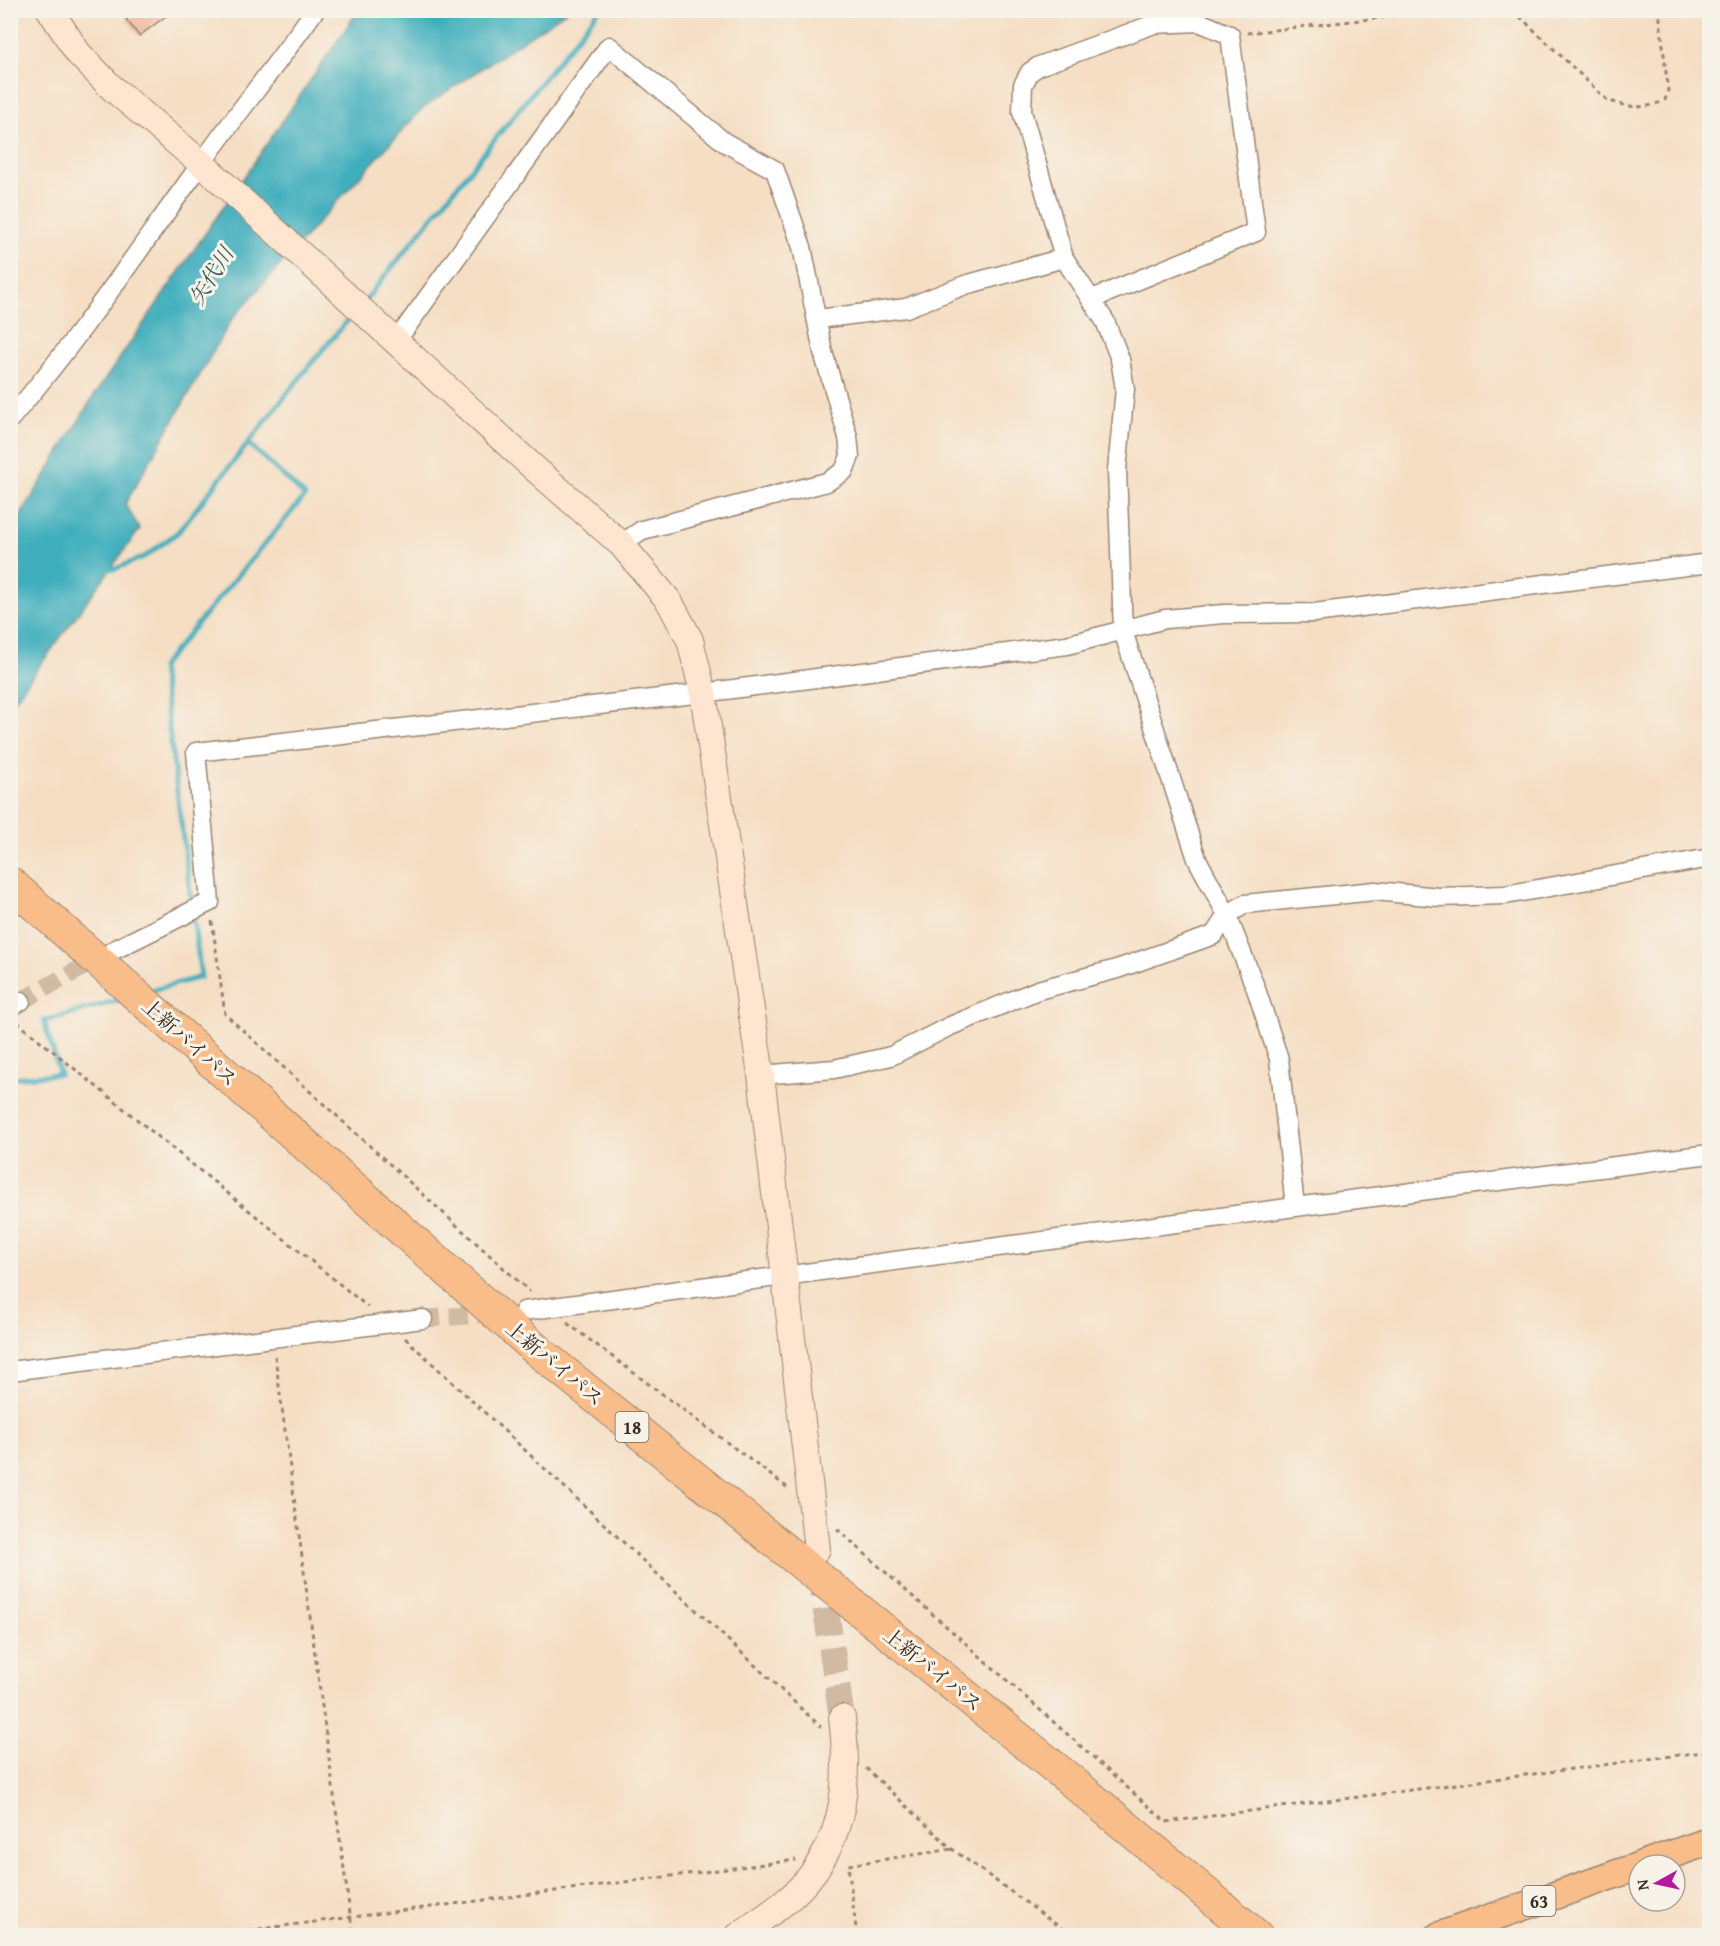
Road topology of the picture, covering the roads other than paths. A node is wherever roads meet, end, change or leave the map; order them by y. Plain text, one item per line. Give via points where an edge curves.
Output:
1 (315, 10) edge
2 (57, 12) edge
3 (205, 168) junction
4 (1064, 258) junction
5 (1092, 298) junction
6 (818, 319) junction
7 (391, 335) junction
8 (10, 419) edge
9 (621, 544) junction
10 (1710, 563) edge
11 (1123, 631) junction
12 (703, 693) junction
13 (1710, 858) edge
14 (18, 889) edge
15 (1227, 915) junction
16 (112, 951) tunnel mouth
17 (761, 1075) junction
18 (1710, 1154) edge
19 (1295, 1207) junction
20 (786, 1274) junction
21 (524, 1311) dead end
22 (423, 1319) tunnel mouth
23 (10, 1371) edge
24 (817, 1549) tunnel mouth
25 (842, 1718) tunnel mouth
26 (1710, 1841) edge
27 (1675, 1853) edge
28 (1627, 1870) edge
29 (738, 1935) edge
30 (1257, 1935) edge
31 (1439, 1935) edge

1 - 3 street
2 - 3 street via 78,53 111,87
3 - 7 street
3 - 8 street
4 - 5 street
4 - 5 street via 1022,112 1023,85 1030,72 1154,24 1198,22 1230,35 1256,232
4 - 6 street via 964,285 906,308
5 - 11 street via 1120,358 1125,389 1117,470
6 - 7 street via 802,247 775,170 724,142 609,46
6 - 9 street via 823,352 848,437 850,456 844,471 827,482 642,530
7 - 9 street
9 - 12 street via 653,579 673,609 690,640
10 - 11 street via 1314,613 1165,619
11 - 12 street via 1067,645
11 - 15 street via 1197,859
12 - 16 street via 196,752 210,902
12 - 17 street
13 - 15 street via 1505,895 1439,897 1375,891 1245,904
14 - 30 highway, 上新バイパス / 18 via 538,1351
15 - 17 street via 1214,935 1117,969 1038,990 948,1027 891,1056 834,1069
15 - 19 street via 1279,1059
17 - 20 street
18 - 19 street
19 - 20 street
20 - 21 street
20 - 24 street
22 - 23 street
25 - 29 street via 846,1749 842,1816 822,1857 791,1896
26 - 27 main road, 63
28 - 31 main road, 63

